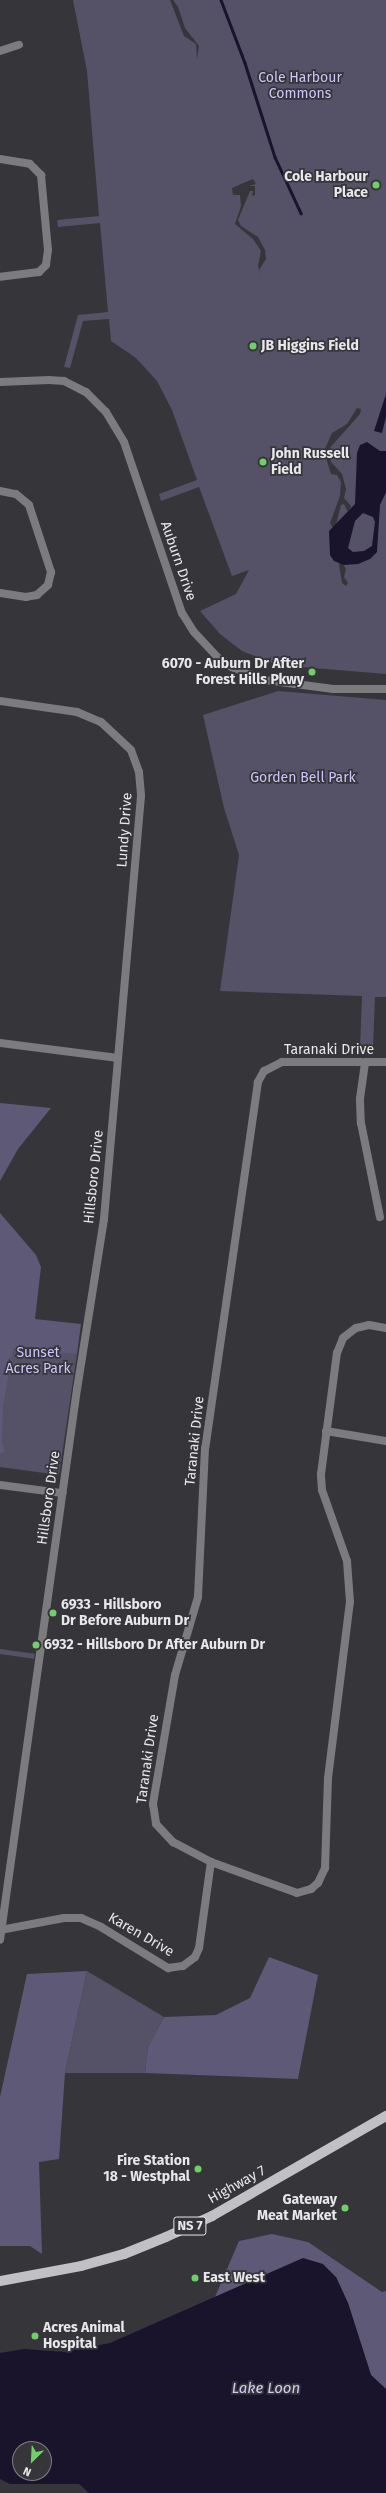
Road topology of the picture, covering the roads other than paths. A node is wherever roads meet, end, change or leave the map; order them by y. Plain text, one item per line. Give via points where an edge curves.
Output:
1 (19, 45) dead end
2 (0, 51) edge
3 (0, 159) edge
4 (0, 277) edge
5 (0, 382) edge
6 (0, 491) edge
7 (0, 593) edge
8 (386, 689) edge
9 (0, 701) edge
10 (0, 1043) edge
11 (118, 1058) junction
12 (386, 1062) edge
13 (365, 1063) junction
14 (380, 1217) dead end
15 (386, 1328) edge
16 (326, 1431) junction
17 (386, 1441) edge
18 (0, 1485) edge
19 (62, 1493) junction
20 (211, 1862) junction
21 (1, 1930) edge
22 (0, 1940) edge
23 (386, 2116) edge
24 (0, 2281) edge

1 - 2 street
3 - 4 street via 30,164 41,175 48,250 46,265 39,272
5 - 8 street, Auburn Drive via 64,381 90,395 111,418 124,442 182,613 194,632 217,657 232,667 265,680 333,688
6 - 7 street via 16,494 29,505 51,572 48,585 37,595 26,597
9 - 11 street, Lundy Drive via 90,716 112,729 131,750 136,760 141,782 141,807
10 - 11 street
11 - 19 street, Hillsboro Drive via 104,1219
12 - 13 street, Taranaki Drive
13 - 14 street via 360,1100 361,1123
13 - 20 street, Taranaki Drive via 282,1062 264,1071 256,1089 205,1448 198,1597 175,1675 153,1804 156,1824 166,1836
15 - 16 street, Taranaki Drive via 362,1326 343,1338 337,1353
16 - 17 street
16 - 20 street, Taranaki Drive via 321,1464 322,1490 347,1561 350,1596 327,1792 324,1871 318,1883 311,1889 297,1893
18 - 19 street
19 - 21 street, Hillsboro Drive
20 - 21 street, Karen Drive via 199,1948 192,1960 183,1966 168,1968 101,1926 81,1918 64,1918
21 - 22 street, Hillsboro Drive
23 - 24 main road, Highway 7 / NS 7 via 212,2216 166,2237 124,2254 81,2266

